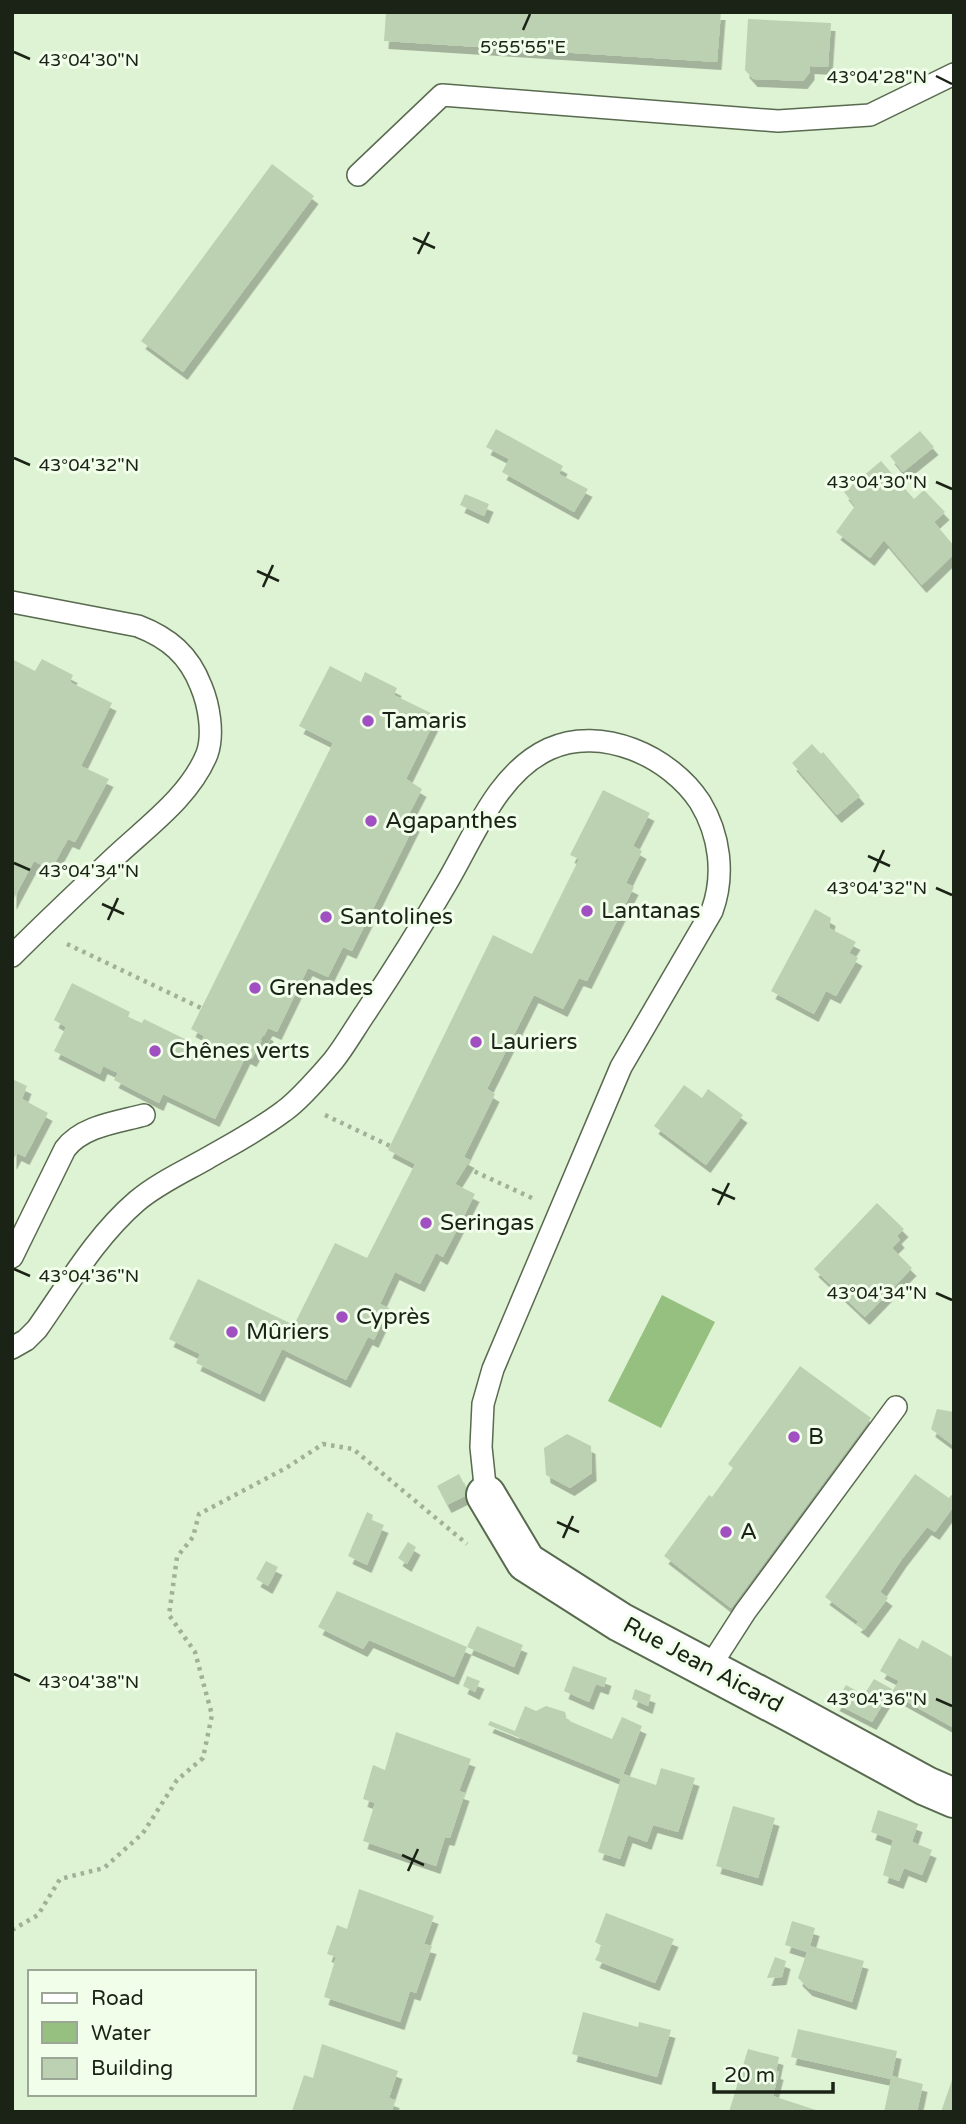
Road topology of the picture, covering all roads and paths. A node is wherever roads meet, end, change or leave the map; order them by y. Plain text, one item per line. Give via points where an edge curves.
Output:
1 (954, 74) edge
2 (358, 175) dead end
3 (12, 602) edge
4 (38, 930) junction
5 (12, 956) edge
6 (201, 1008) dead end
7 (262, 1038) dead end
8 (326, 1069) junction
9 (295, 1101) junction
10 (144, 1115) dead end
11 (390, 1146) dead end
12 (467, 1168) dead end
13 (562, 1211) junction
14 (12, 1257) edge
15 (12, 1348) edge
16 (896, 1407) dead end
17 (486, 1495) joint
18 (526, 1562) junction
19 (709, 1668) junction
20 (954, 1798) edge
21 (12, 1930) edge

1 - 2 lane via 870,116 778,121 442,95
3 - 4 lane via 138,626 158,634 176,648 198,678 209,721 208,752 188,785
4 - 5 lane
4 - 6 path
7 - 8 path
8 - 9 lane
8 - 13 lane via 385,984 496,797 529,761 572,741 597,740 620,745 668,769 688,787 709,821 719,858 717,896 621,1067
9 - 11 path
9 - 15 lane via 245,1137 138,1200 105,1233 37,1329
10 - 14 lane via 71,1141
12 - 13 path
13 - 17 lane via 493,1369 484,1404 481,1447
16 - 19 lane
17 - 18 street, Rue Jean Aicard
18 - 19 street, Rue Jean Aicard via 620,1622
18 - 21 path via 484,1559 353,1449 323,1444 200,1514 193,1537 177,1557 169,1615 195,1651 212,1715 203,1758 177,1780 143,1833 104,1868 60,1879 38,1915
19 - 20 street, Rue Jean Aicard

